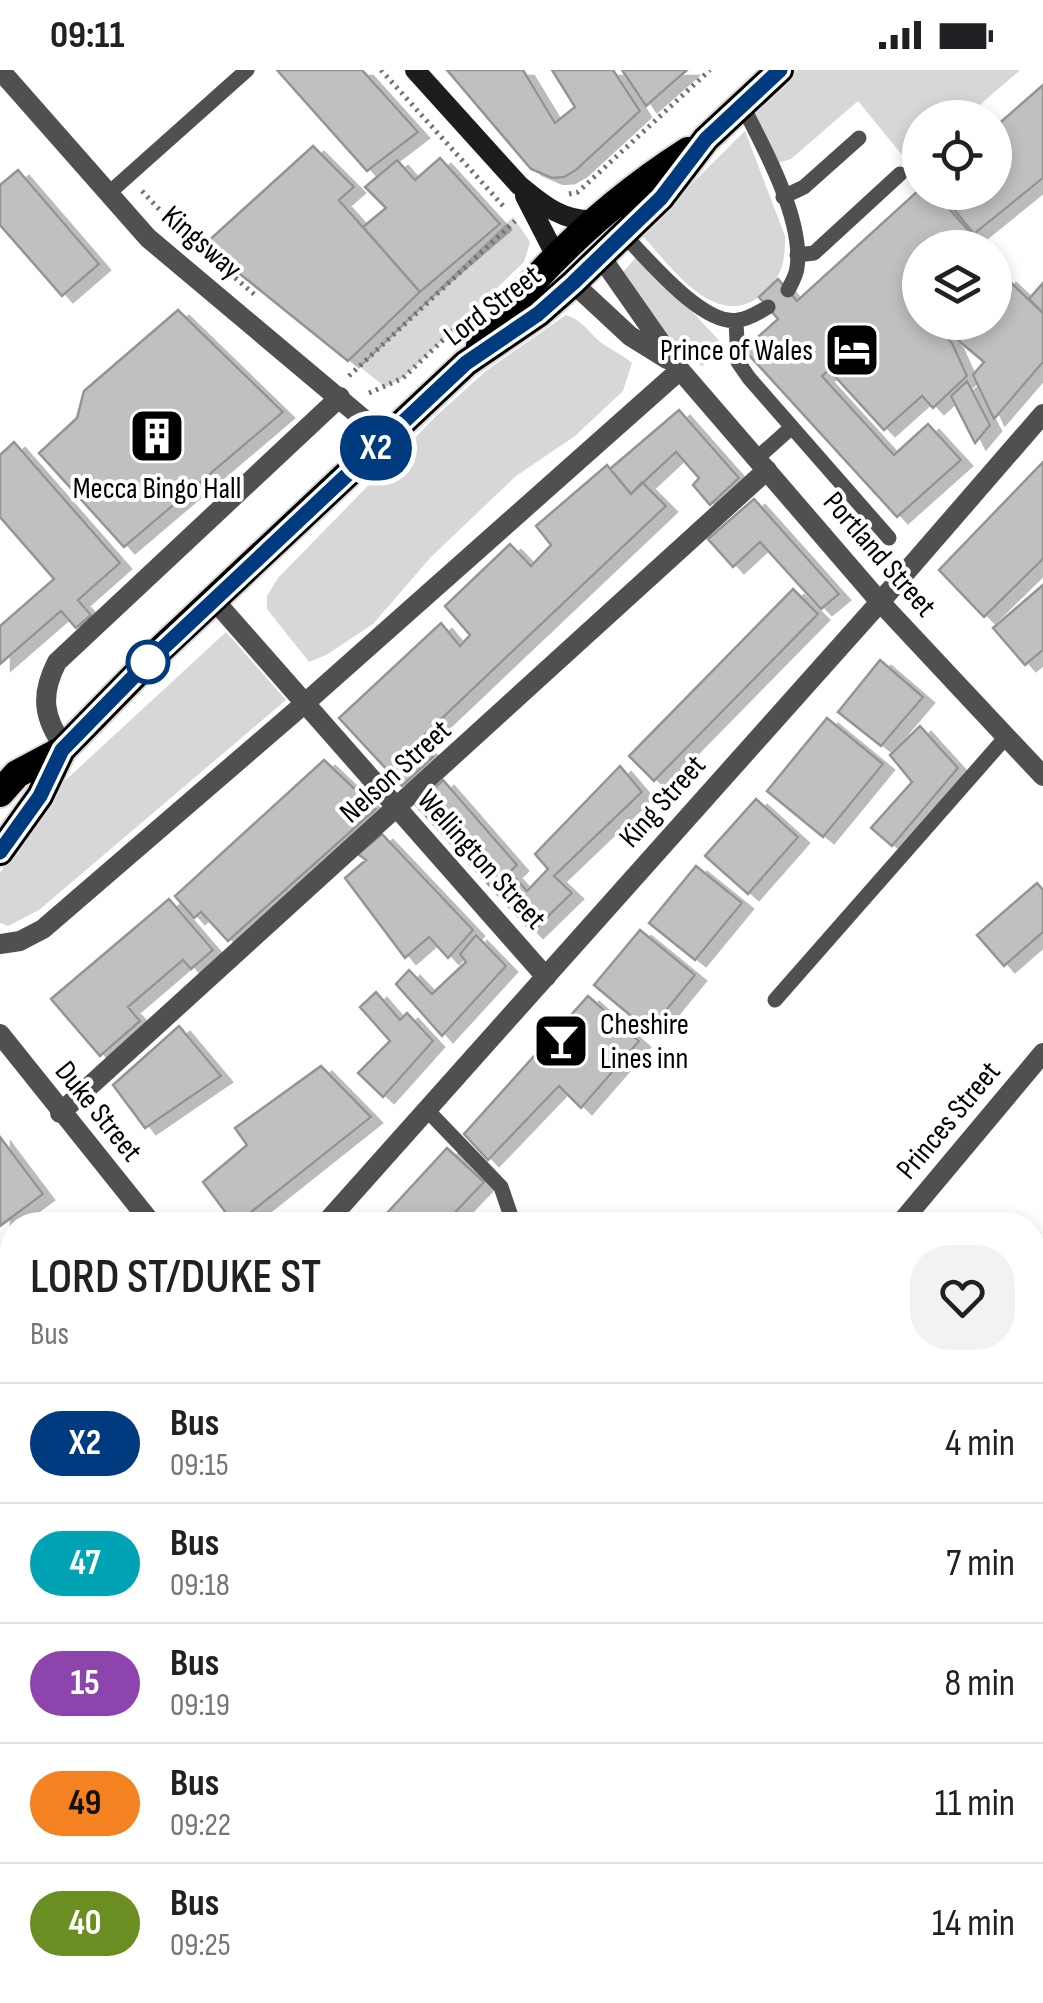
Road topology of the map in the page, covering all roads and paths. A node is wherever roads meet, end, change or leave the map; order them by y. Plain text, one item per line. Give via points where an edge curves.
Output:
1 (0, 70) edge
2 (247, 70) edge
3 (380, 70) edge
4 (415, 70) edge
5 (710, 70) edge
6 (780, 70) edge
7 (742, 105) junction
8 (858, 138) dead end
9 (706, 139) junction
10 (900, 174) dead end
11 (128, 176) junction
12 (518, 186) junction
13 (108, 193) junction
14 (566, 194) dead end
15 (783, 197) junction
16 (516, 220) junction
17 (598, 220) junction
18 (525, 231) dead end
19 (624, 235) junction
20 (797, 255) junction
21 (600, 257) junction
22 (557, 258) junction
23 (573, 283) junction
24 (788, 290) dead end
25 (262, 302) dead end
26 (768, 307) dead end
27 (470, 314) dead end
28 (736, 322) junction
29 (466, 363) junction
30 (678, 368) junction
31 (340, 398) junction
32 (1043, 414) edge
33 (792, 427) junction
34 (386, 438) junction
35 (762, 464) junction
36 (889, 538) dead end
37 (214, 600) junction
38 (880, 602) junction
39 (304, 704) junction
40 (1006, 737) junction
41 (63, 749) junction
42 (1043, 776) edge
43 (0, 793) edge
44 (398, 809) junction
45 (0, 852) edge
46 (0, 944) edge
47 (546, 976) junction
48 (775, 1000) dead end
49 (0, 1034) edge
50 (1043, 1053) edge
51 (427, 1110) junction
52 (60, 1113) junction
53 (142, 1212) edge
54 (336, 1212) edge
55 (509, 1212) edge
56 (909, 1212) edge

1 - 13 street, Kingsway
2 - 11 lane
3 - 16 path
4 - 12 main road
5 - 14 path via 578,192
6 - 7 highway, Lord Street
7 - 9 highway, Lord Street
7 - 15 lane
8 - 15 lane via 804,187
9 - 17 highway
9 - 19 highway, Lord Street
10 - 20 lane via 814,253
11 - 13 lane
11 - 25 path
12 - 17 main road via 562,216
12 - 22 main road
13 - 31 street, Kingsway via 148,238
15 - 20 lane
16 - 18 path
16 - 27 path via 349,376 371,395 403,378
17 - 22 highway
19 - 21 highway, Lord Street
19 - 28 lane via 684,296
20 - 24 lane
21 - 23 highway, Lord Street
21 - 30 street, Portland Street
22 - 29 highway via 517,296
23 - 29 highway, Lord Street
23 - 30 street, Portland Street via 630,336
26 - 28 lane
28 - 33 lane via 738,362
29 - 34 highway, Lord Street
30 - 35 street, Portland Street
30 - 39 street
31 - 34 street, Kingsway
31 - 41 street via 57,662 44,710
32 - 38 street, King Street
33 - 35 lane
33 - 36 lane
34 - 37 highway, Lord Street
35 - 38 street, Portland Street
35 - 44 street, Nelson Street
37 - 39 street, Wellington Street
37 - 41 highway, Lord Street
38 - 40 street, Portland Street
38 - 47 street, King Street
39 - 44 street, Wellington Street
39 - 46 street via 43,929
40 - 42 street, Portland Street
40 - 48 lane
41 - 43 highway, Lord Street via 16,774
41 - 45 highway, Lord Street
44 - 47 street, Wellington Street
44 - 52 street, Nelson Street
47 - 51 street, King Street
49 - 52 street, Duke Street
50 - 56 street, Princes Street
51 - 54 street, King Street
51 - 55 lane via 501,1188
52 - 53 street, Duke Street

